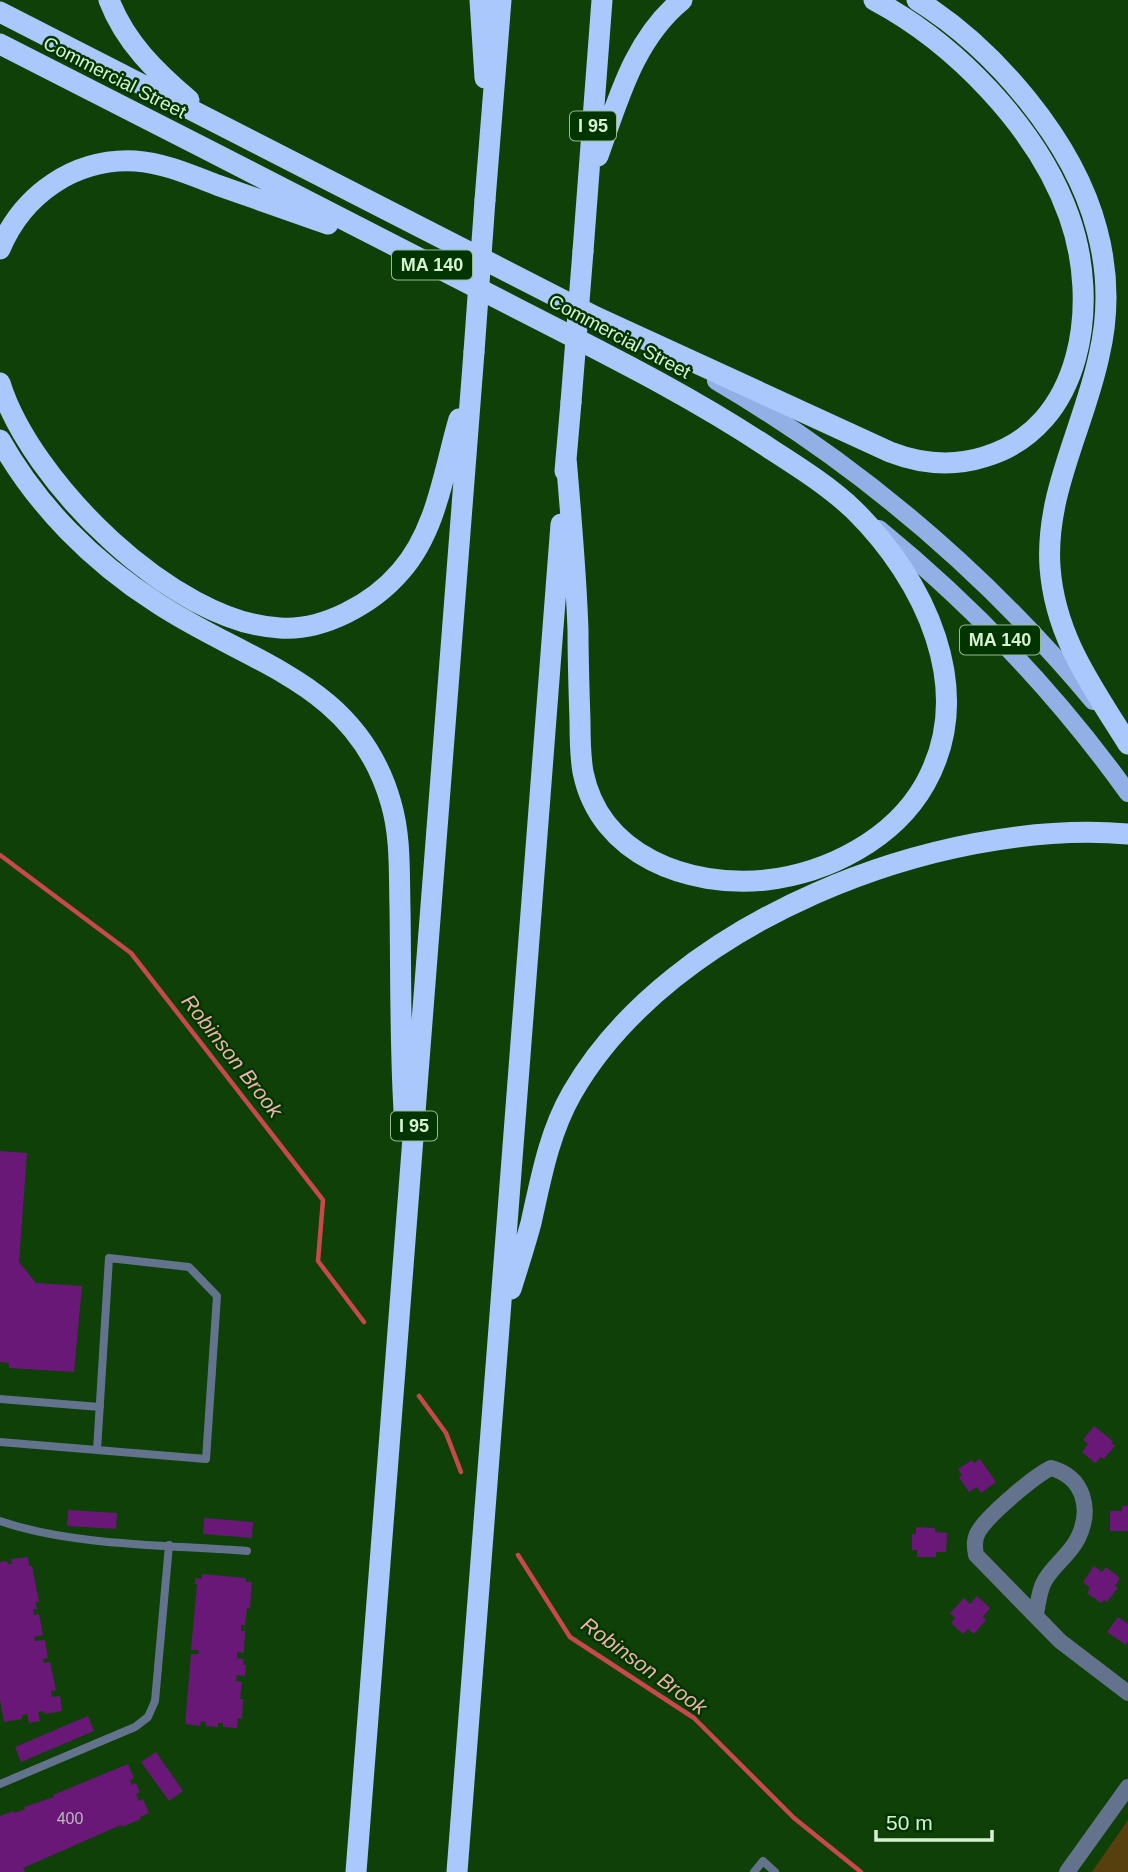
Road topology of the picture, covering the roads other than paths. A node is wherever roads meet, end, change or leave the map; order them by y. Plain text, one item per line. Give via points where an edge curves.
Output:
1 (109, 0) edge
2 (480, 0) edge
3 (501, 0) edge
4 (602, 0) edge
5 (682, 0) edge
6 (874, 0) edge
7 (917, 0) edge
8 (0, 12) edge
9 (0, 44) edge
10 (246, 138) junction
11 (490, 140) junction
12 (588, 184) junction
13 (0, 248) edge
14 (410, 254) junction
15 (596, 317) junction
16 (471, 380) junction
17 (0, 383) edge
18 (0, 440) edge
19 (566, 458) junction
20 (852, 508) junction
21 (1128, 745) edge
22 (1128, 793) edge
23 (1128, 834) edge
24 (409, 1186) junction
25 (499, 1332) junction
26 (0, 1399) edge
27 (100, 1407) junction
28 (0, 1443) edge
29 (97, 1450) junction
30 (0, 1521) edge
31 (169, 1545) junction
32 (247, 1550) dead end
33 (1036, 1614) junction
34 (1128, 1693) edge
35 (0, 1784) edge
36 (1128, 1787) edge
37 (356, 1872) edge
38 (457, 1872) edge
39 (754, 1872) edge
40 (775, 1872) edge
41 (1067, 1872) edge

1 - 10 highway via 127,36 151,65 198,107
2 - 11 highway
3 - 11 highway, I 95
4 - 12 highway, I 95
5 - 12 highway via 657,24 636,56
6 - 15 highway via 942,46 994,96 1029,142 1064,202 1080,257 1083,316 1072,371 1046,416 1018,442 991,455 953,463 917,461
7 - 21 highway via 979,49 1029,103 1070,164 1094,219 1106,284 1103,332 1055,498 1050,569 1067,642
8 - 10 highway, Commercial Street / MA 140
9 - 14 highway, Commercial Street / MA 140
10 - 15 highway, Commercial Street / MA 140
11 - 16 highway, I 95, bridge
12 - 19 highway, I 95, bridge
13 - 14 highway via 20,214 54,182 92,166 127,161 177,170
14 - 20 highway, Commercial Street / MA 140 via 703,407
15 - 21 main road, Commercial Street / MA 140 via 743,398 891,502 1017,617
16 - 17 highway via 429,524 408,563 390,583 354,608 289,629 258,625 210,608 163,581 114,543 39,460 13,417
16 - 24 highway, I 95
18 - 24 highway via 44,504 101,561 165,609 319,694 348,722 375,762 389,795 397,836 401,1056
19 - 20 highway via 585,780 601,815 626,844 660,865 703,878 774,879 844,857 900,818 934,766 946,703 935,632 906,574
19 - 25 highway, I 95
20 - 22 main road, Commercial Street / MA 140 via 999,639 1069,716
23 - 25 highway via 1015,837 895,864 770,916 663,987 606,1042 562,1112
24 - 37 highway, I 95
25 - 38 highway, I 95
26 - 27 lane
27 - 29 lane
27 - 29 lane via 109,1258 189,1267 217,1296 206,1459
28 - 29 lane
30 - 31 lane via 27,1531
31 - 32 lane
31 - 35 lane via 155,1701 148,1717 135,1727
33 - 33 street via 987,1569 976,1555 974,1543 979,1529 1037,1475 1051,1468 1074,1480 1086,1510 1077,1539 1043,1582
33 - 34 street via 1060,1641
36 - 41 street
39 - 40 lane via 762,1861

